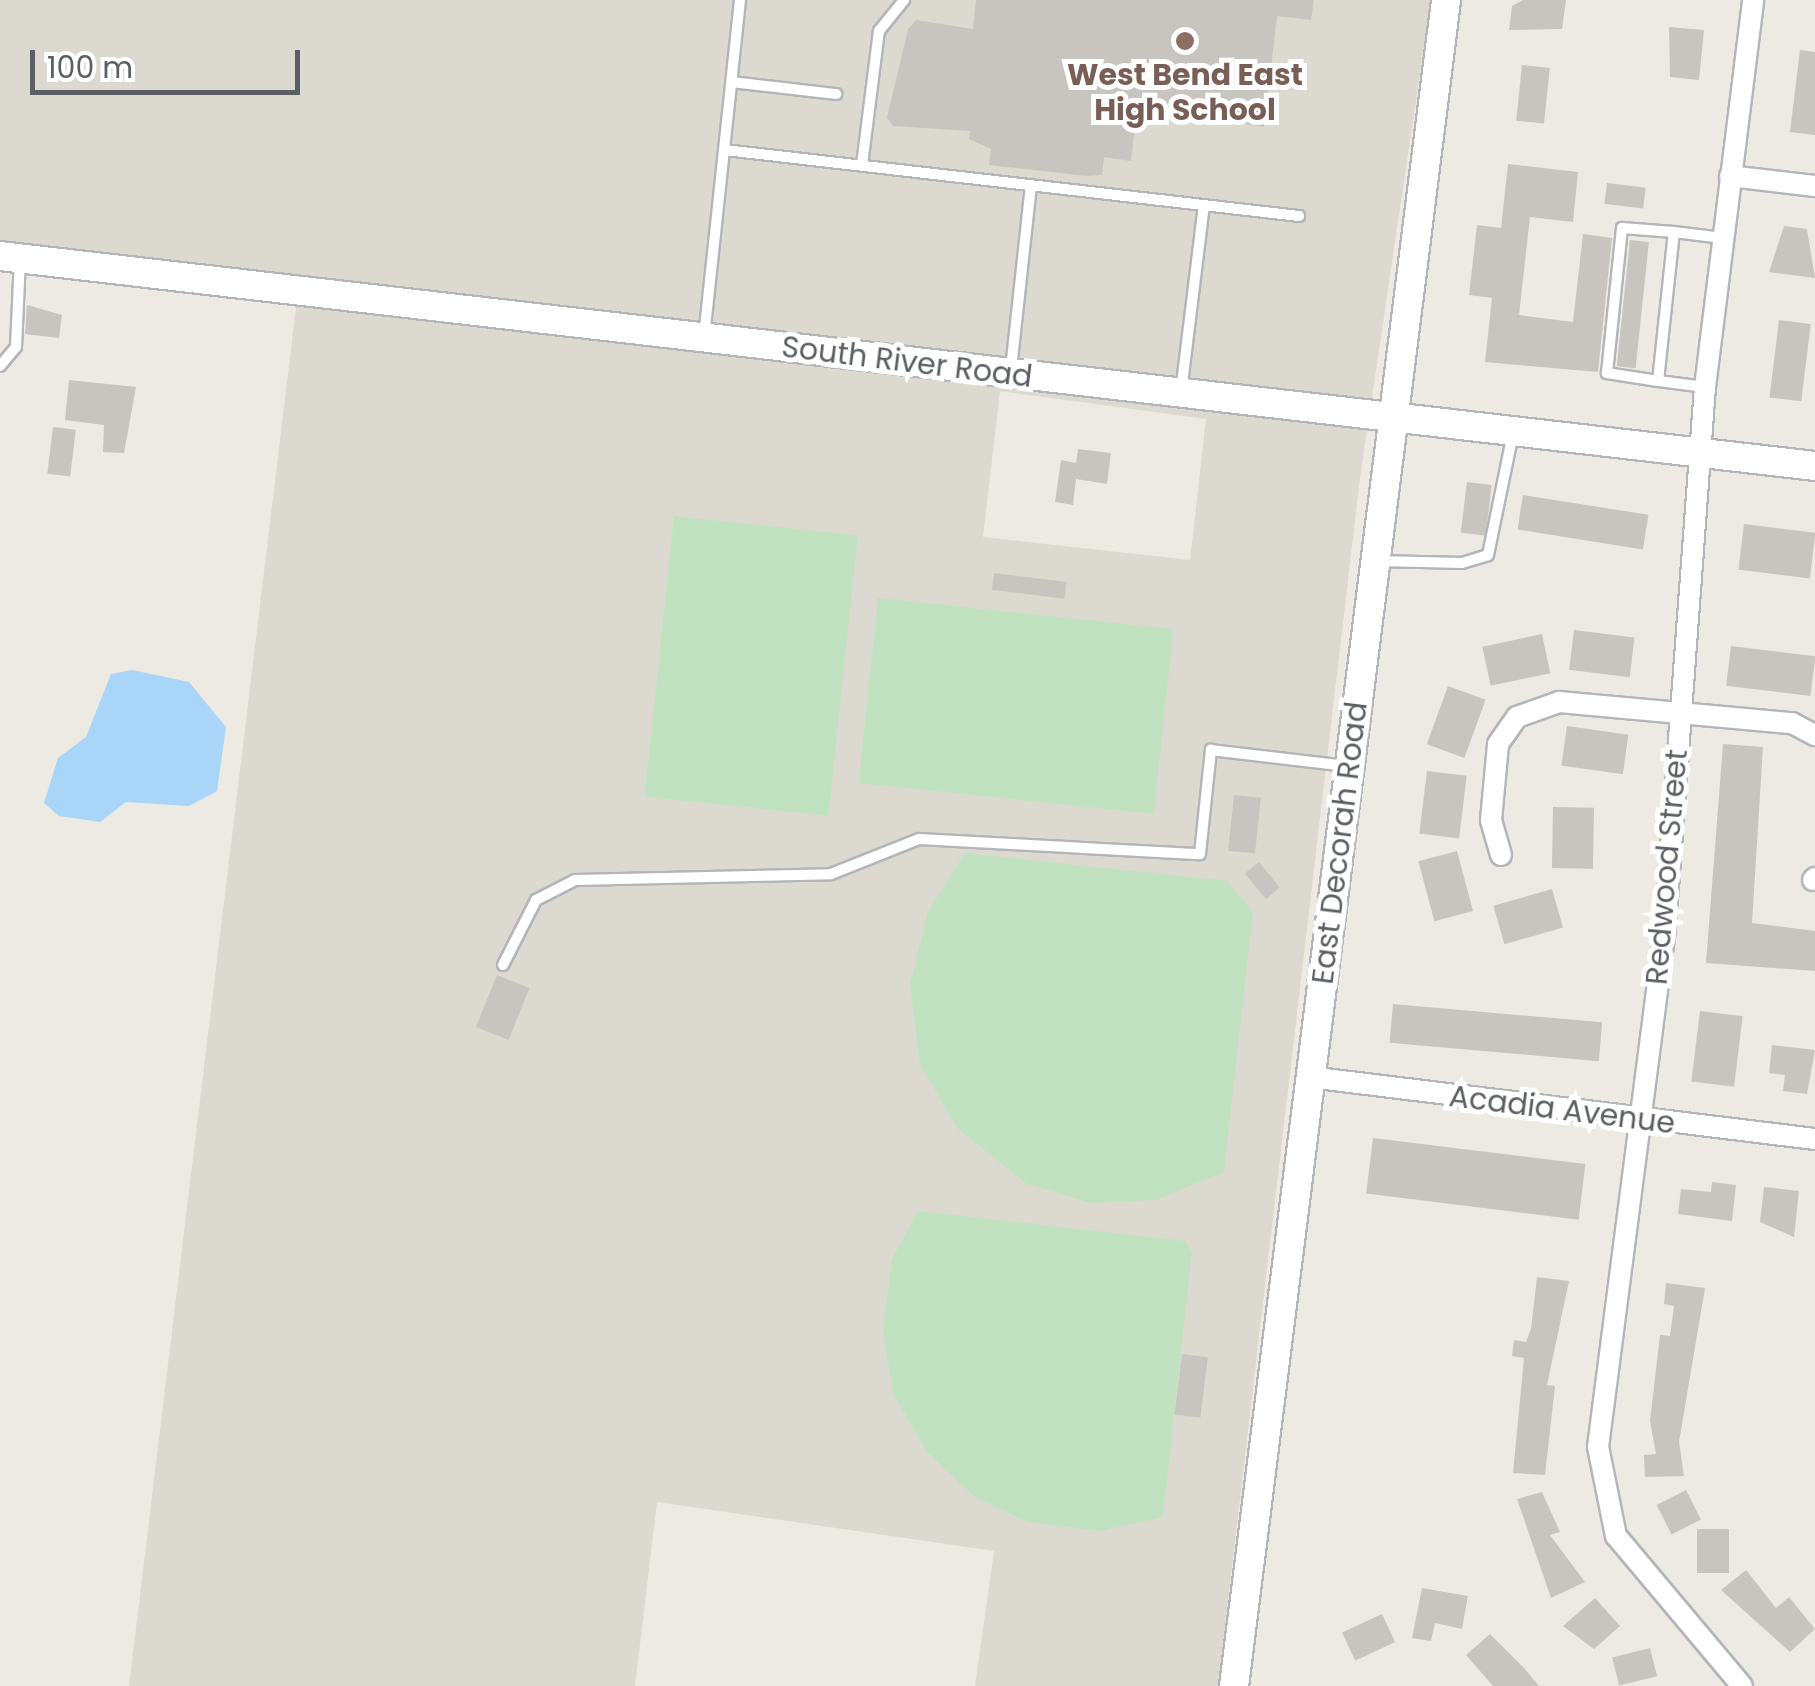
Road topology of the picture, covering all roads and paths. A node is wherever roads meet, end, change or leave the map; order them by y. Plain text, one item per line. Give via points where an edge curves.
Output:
1 (740, 0) edge
2 (904, 0) edge
3 (1446, 0) edge
4 (1753, 0) edge
5 (732, 82) junction
6 (836, 94) dead end
7 (725, 150) junction
8 (862, 165) junction
9 (1730, 176) junction
10 (1031, 185) junction
11 (1815, 186) edge
12 (1204, 205) junction
13 (1300, 216) dead end
14 (1674, 232) junction
15 (1723, 238) junction
16 (10, 257) edge
17 (704, 338) junction
18 (0, 366) edge
19 (1010, 375) junction
20 (1658, 382) junction
21 (1706, 387) junction
22 (1181, 392) junction
23 (1395, 419) junction
24 (1513, 432) junction
25 (1702, 452) junction
26 (1815, 466) edge
27 (1376, 561) junction
28 (1679, 711) junction
29 (1815, 735) edge
30 (1349, 766) junction
31 (1501, 855) dead end
32 (502, 964) dead end
33 (1309, 1077) junction
34 (1639, 1120) junction
35 (1815, 1139) edge
36 (1234, 1686) edge
37 (1742, 1686) edge

1 - 5 lane
2 - 8 lane via 879,31
3 - 23 street, East Decorah Road
4 - 9 street, Redwood Street
5 - 6 lane
5 - 7 lane
7 - 8 lane
7 - 17 lane
8 - 10 lane
9 - 11 street
9 - 15 street, Redwood Street
10 - 12 lane
10 - 19 lane
12 - 13 lane
12 - 22 lane
14 - 15 lane
14 - 20 lane
14 - 20 lane via 1622,228 1606,373
15 - 21 street, Redwood Street
16 - 17 street, South River Road
16 - 18 lane via 16,347
17 - 19 street, South River Road
19 - 22 street, South River Road
20 - 21 lane
21 - 25 street, Redwood Street
22 - 23 street, South River Road
23 - 24 street, South River Road
23 - 27 street, East Decorah Road
24 - 25 street, South River Road
24 - 27 lane via 1488,555 1462,564
25 - 26 street, South River Road
25 - 28 street, Redwood Street
27 - 30 street, East Decorah Road
28 - 29 street via 1792,723
28 - 31 street via 1559,702 1518,717 1498,744 1490,820
28 - 34 street, Redwood Street via 1665,929
30 - 32 lane via 1212,750 1200,854 919,839 830,874 576,880 536,900
30 - 33 street, East Decorah Road
33 - 34 street, Acadia Avenue
33 - 36 street, East Decorah Road
34 - 35 street, Acadia Avenue
34 - 37 street, Redwood Street via 1598,1447 1604,1502 1633,1560

